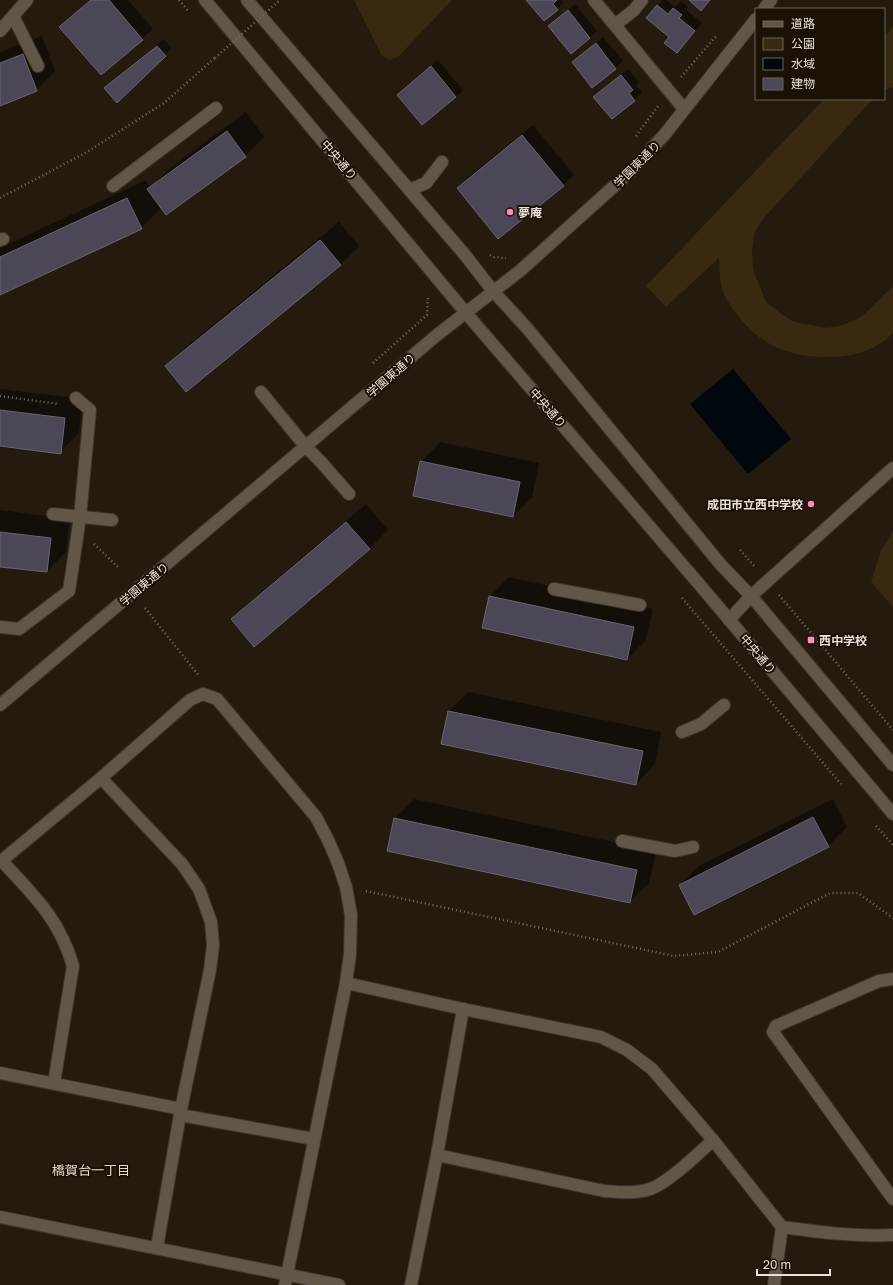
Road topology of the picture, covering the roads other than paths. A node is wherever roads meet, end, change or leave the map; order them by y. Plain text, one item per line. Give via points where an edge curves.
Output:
1 (27, 0) edge
2 (205, 0) edge
3 (247, 0) edge
4 (594, 0) edge
5 (642, 0) edge
6 (771, 0) edge
7 (765, 8) edge
8 (13, 16) junction
9 (755, 20) edge
10 (615, 25) junction
11 (0, 31) edge
12 (38, 66) dead end
13 (216, 108) dead end
14 (684, 109) junction
15 (442, 162) dead end
16 (113, 186) dead end
17 (410, 190) junction
18 (493, 291) junction
19 (466, 313) junction
20 (261, 392) dead end
21 (76, 398) dead end
22 (306, 447) junction
23 (893, 468) edge
24 (349, 494) dead end
25 (53, 514) dead end
26 (80, 517) junction
27 (112, 520) dead end
28 (554, 589) dead end
29 (751, 596) junction
30 (640, 605) dead end
31 (729, 620) junction
32 (0, 627) edge
33 (0, 705) edge
34 (724, 705) dead end
35 (682, 732) dead end
36 (893, 765) edge
37 (101, 778) junction
38 (893, 814) edge
39 (622, 841) dead end
40 (694, 847) dead end
41 (1, 861) edge
42 (893, 979) edge
43 (346, 983) junction
44 (463, 1009) junction
45 (0, 1073) edge
46 (54, 1083) junction
47 (180, 1112) junction
48 (314, 1139) junction
49 (713, 1140) junction
50 (437, 1155) junction
51 (893, 1199) edge
52 (0, 1217) edge
53 (782, 1227) junction
54 (893, 1235) edge
55 (157, 1247) junction
56 (286, 1280) edge
57 (339, 1285) edge
58 (411, 1285) edge
59 (774, 1285) edge

1 - 8 street
2 - 19 street, 中央通り
3 - 17 street
4 - 10 street
5 - 10 street
6 - 7 street
8 - 11 street
8 - 12 street
9 - 14 street, 学園東通り
10 - 14 street
13 - 16 street
14 - 18 street, 学園東通り via 631,171 522,270
15 - 17 street via 426,183
17 - 18 street
18 - 19 street, 学園東通り
18 - 29 street via 532,334 721,565
19 - 22 street, 学園東通り
19 - 31 street, 中央通り
20 - 22 street
21 - 26 street via 90,410
22 - 24 street
22 - 33 street, 学園東通り
23 - 29 street
25 - 26 street
26 - 27 street
26 - 32 street via 69,591 19,629
28 - 30 street
29 - 31 street
29 - 36 street
31 - 38 street, 中央通り
34 - 35 street via 700,724
37 - 41 street
37 - 43 street via 190,700 203,694 217,698 316,817 338,863 351,915
37 - 47 street via 182,864 199,889 211,922 213,945 210,970
39 - 40 street via 675,851
41 - 46 street via 44,906 59,929 73,966
42 - 51 street via 879,982 776,1026 773,1032
43 - 44 street
43 - 48 street
44 - 49 street via 601,1037 627,1050 652,1069
44 - 50 street
45 - 46 street
46 - 47 street
47 - 48 street
47 - 55 street
48 - 56 street
49 - 50 street via 667,1179 650,1189 631,1192 604,1191
49 - 53 street
50 - 58 street
52 - 55 street
53 - 54 street via 875,1236
53 - 59 street
55 - 56 street
56 - 57 street

